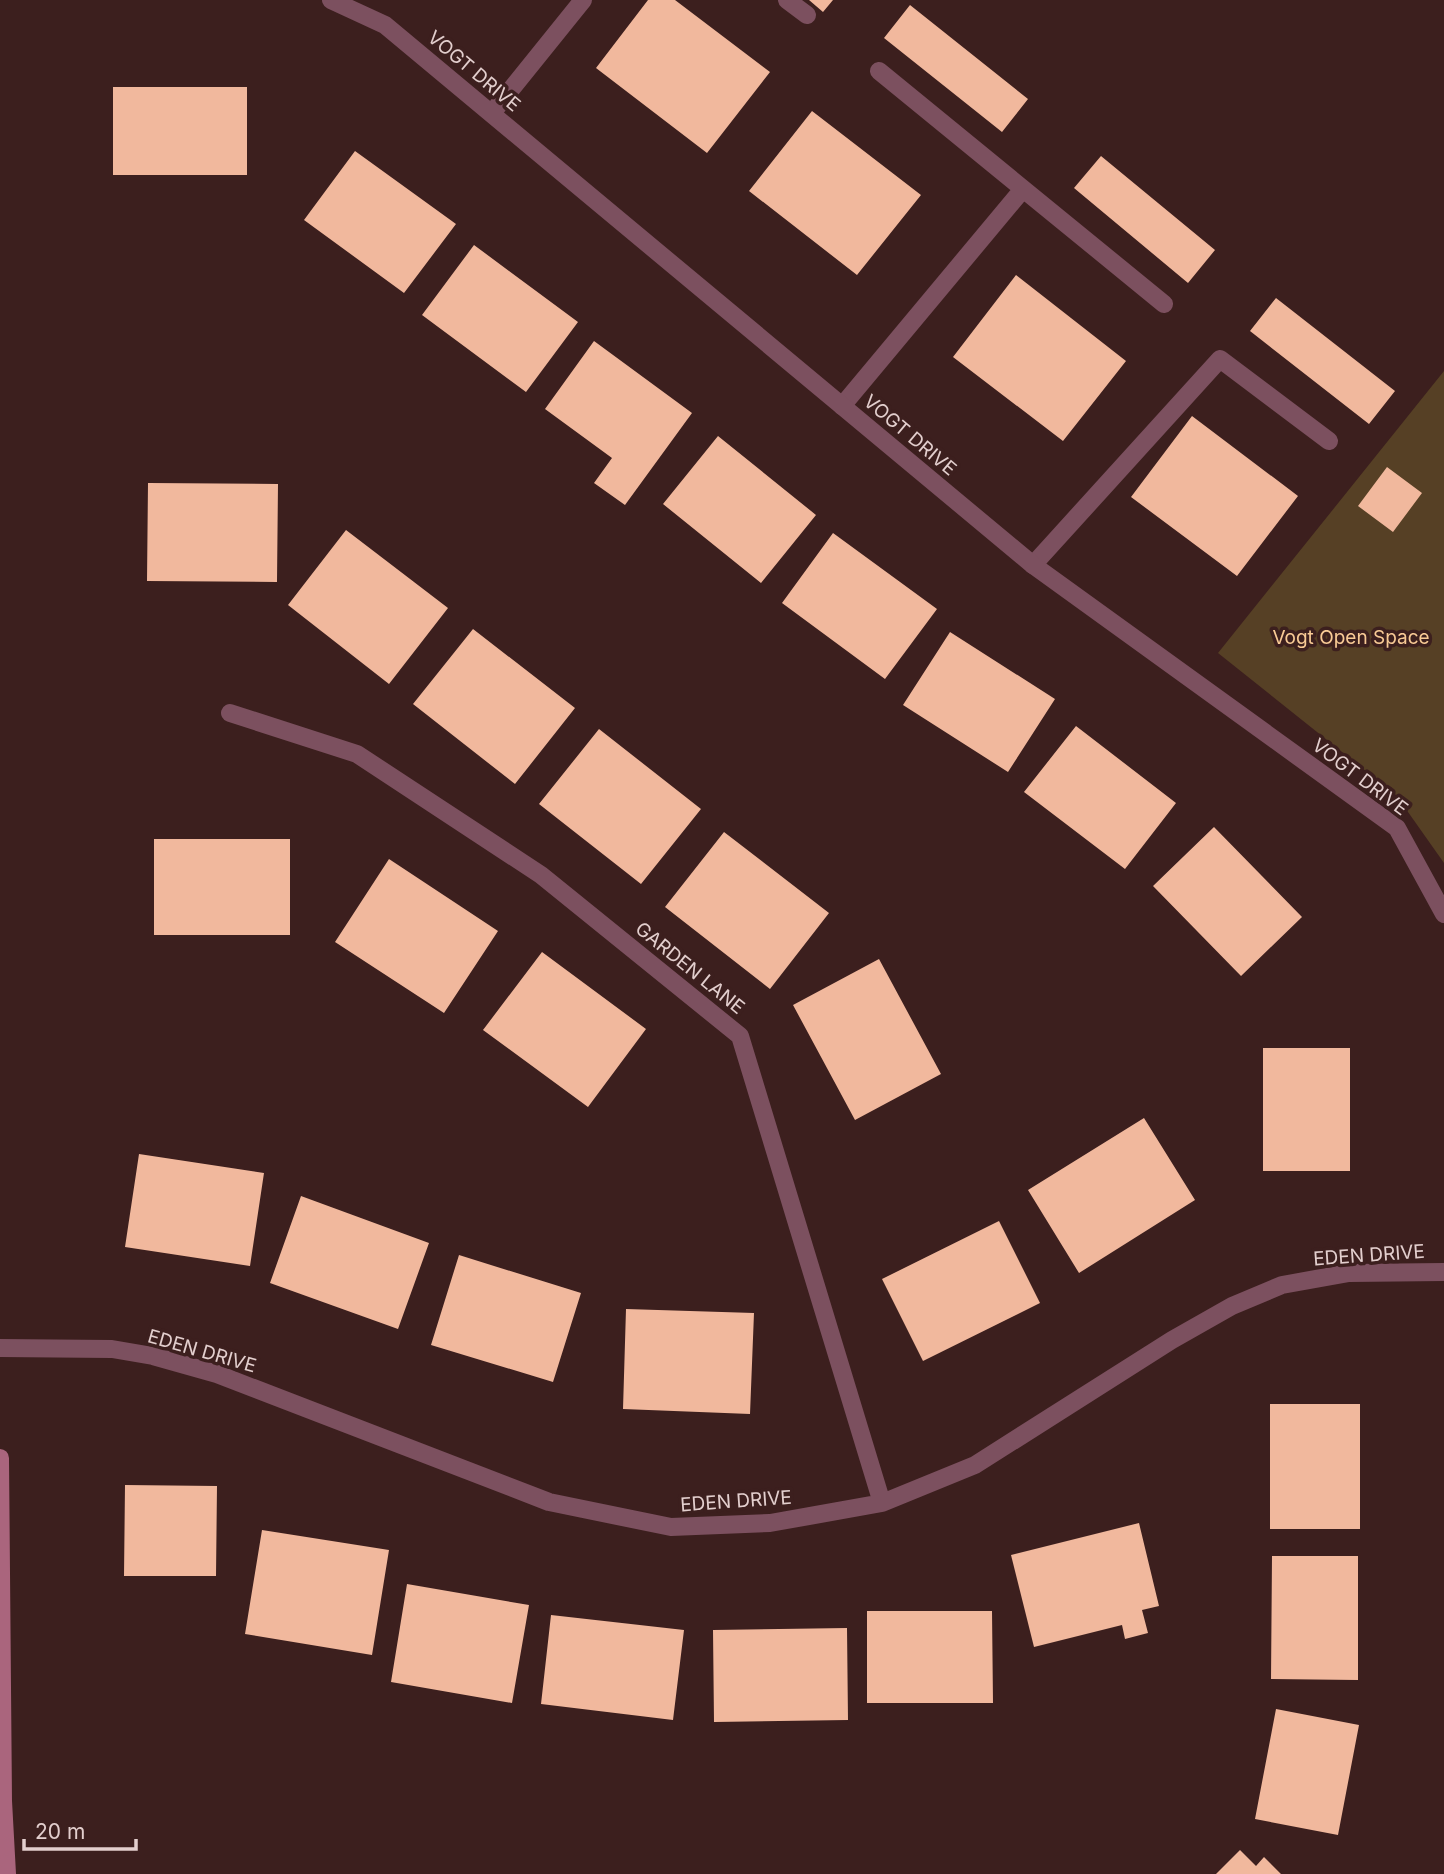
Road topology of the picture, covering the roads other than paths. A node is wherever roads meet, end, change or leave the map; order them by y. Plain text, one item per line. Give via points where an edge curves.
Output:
1 (331, 0) edge
2 (583, 0) edge
3 (787, 0) edge
4 (807, 15) dead end
5 (879, 71) dead end
6 (492, 113) junction
7 (1023, 189) junction
8 (1164, 304) dead end
9 (842, 406) junction
10 (1329, 441) dead end
11 (1033, 565) junction
12 (230, 713) dead end
13 (1444, 914) edge
14 (1444, 1272) edge
15 (0, 1348) edge
16 (0, 1458) edge
17 (882, 1503) junction
18 (7, 1874) edge

1 - 6 street, VOGT DRIVE via 386,25
2 - 6 street
3 - 4 street
5 - 7 street
6 - 9 street, VOGT DRIVE
7 - 8 street
7 - 9 street
9 - 11 street, VOGT DRIVE
10 - 11 street via 1220,359
11 - 13 street, VOGT DRIVE via 1397,828
12 - 17 street, GARDEN LANE via 357,754 541,875 740,1036
14 - 17 street, EDEN DRIVE via 1349,1273 1282,1285 1172,1340 975,1465
15 - 17 street, EDEN DRIVE via 112,1349 153,1356 217,1374 549,1502 671,1527 770,1524
16 - 18 street

